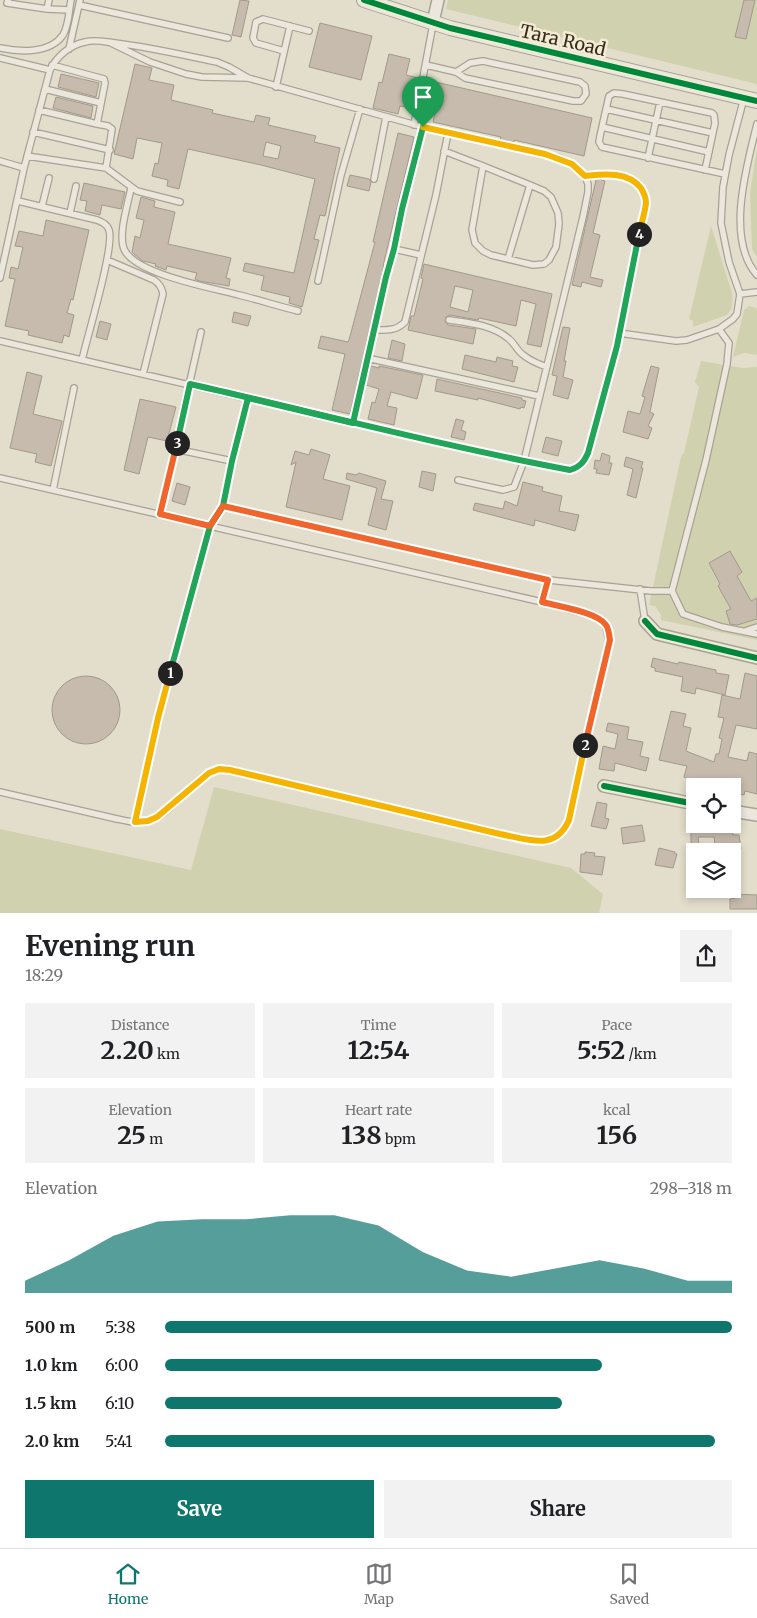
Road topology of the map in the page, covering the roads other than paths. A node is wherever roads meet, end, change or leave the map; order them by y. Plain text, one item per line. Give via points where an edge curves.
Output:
1 (49, 0) edge
2 (71, 0) edge
3 (364, 0) edge
4 (438, 0) edge
5 (0, 1) edge
6 (8, 2) edge
7 (27, 3) edge
8 (79, 3) edge
9 (47, 9) junction
10 (69, 10) junction
11 (433, 22) junction
12 (290, 26) junction
13 (309, 31) dead end
14 (228, 38) dead end
15 (111, 43) junction
16 (0, 48) edge
17 (69, 48) junction
18 (284, 51) junction
19 (0, 58) edge
20 (426, 65) junction
21 (51, 68) junction
22 (456, 72) junction
23 (248, 78) junction
24 (276, 87) junction
25 (45, 89) junction
26 (750, 100) edge
27 (660, 102) junction
28 (101, 103) junction
29 (360, 109) junction
30 (606, 109) junction
31 (39, 110) junction
32 (386, 117) junction
33 (656, 121) junction
34 (97, 124) junction
35 (757, 124) edge
36 (414, 125) junction
37 (423, 127) junction
38 (602, 127) junction
39 (33, 132) junction
40 (448, 133) junction
41 (713, 133) junction
42 (652, 139) junction
43 (110, 150) junction
44 (444, 151) junction
45 (709, 152) junction
46 (27, 156) junction
47 (648, 158) junction
48 (0, 161) edge
49 (482, 166) junction
50 (24, 168) junction
51 (106, 168) junction
52 (705, 170) junction
53 (725, 174) junction
54 (585, 176) junction
55 (49, 178) dead end
56 (374, 179) dead end
57 (530, 185) junction
58 (76, 186) dead end
59 (131, 188) junction
60 (18, 201) junction
61 (180, 202) dead end
62 (42, 206) junction
63 (70, 213) junction
64 (394, 249) junction
65 (421, 255) junction
66 (508, 259) junction
67 (107, 260) junction
68 (757, 275) edge
69 (0, 278) edge
70 (318, 281) dead end
71 (757, 292) edge
72 (740, 294) junction
73 (298, 312) dead end
74 (449, 320) dead end
75 (719, 329) junction
76 (374, 330) junction
77 (201, 332) dead end
78 (619, 332) junction
79 (0, 341) edge
80 (368, 358) junction
81 (82, 360) junction
82 (546, 367) junction
83 (143, 374) junction
84 (190, 384) junction
85 (74, 388) dead end
86 (539, 396) junction
87 (248, 398) junction
88 (353, 423) junction
89 (175, 449) junction
90 (232, 461) junction
91 (524, 461) junction
92 (0, 478) edge
93 (458, 480) dead end
94 (53, 490) junction
95 (223, 506) junction
96 (160, 514) junction
97 (210, 526) junction
98 (548, 580) junction
99 (640, 589) junction
100 (672, 591) junction
101 (542, 602) junction
102 (645, 621) joint
103 (757, 627) edge
104 (744, 632) junction
105 (757, 634) edge
106 (757, 658) edge
107 (604, 786) dead end
108 (0, 792) edge
109 (686, 802) edge
110 (741, 812) edge
111 (757, 815) edge
112 (135, 822) junction

1 - 9 lane
2 - 10 lane
3 - 11 street, Tara Road
4 - 11 street
5 - 6 lane
6 - 7 lane
7 - 9 lane
8 - 14 lane
8 - 17 lane
9 - 10 lane
10 - 16 lane via 62,35 54,43 40,49
11 - 20 lane
11 - 26 street, Tara Road
12 - 13 lane
12 - 18 lane
12 - 18 lane via 261,18 256,22 253,38 256,43
15 - 17 lane via 86,41
15 - 23 lane via 217,62
15 - 23 lane via 150,62 186,74
17 - 21 lane
18 - 24 lane
19 - 21 lane
20 - 22 lane
20 - 36 lane
21 - 25 lane
21 - 28 lane via 104,79
22 - 22 lane via 470,63 483,61 580,82 585,86 586,94 581,101 573,101 465,78
23 - 24 lane
24 - 29 lane
25 - 28 lane
25 - 31 lane
26 - 53 lane
27 - 30 lane via 614,93 609,96
27 - 33 lane
27 - 41 lane via 712,113
28 - 34 lane
29 - 32 lane
29 - 70 lane via 341,175
30 - 33 lane
30 - 38 lane
31 - 34 lane
31 - 39 lane
32 - 36 lane
32 - 56 lane
33 - 41 lane
33 - 42 lane
34 - 43 lane via 112,130
35 - 68 lane via 740,207 744,247 751,269
36 - 37 lane
37 - 40 lane
37 - 64 lane
38 - 42 lane
38 - 47 lane via 602,147
39 - 43 lane
39 - 46 lane
40 - 44 lane
40 - 54 lane via 553,156 572,164
41 - 45 lane
42 - 45 lane
42 - 47 lane
43 - 51 lane
44 - 49 lane
44 - 65 lane
45 - 52 lane
46 - 50 lane
46 - 51 lane
47 - 52 lane
48 - 50 lane
49 - 57 lane
49 - 66 lane via 472,230 475,242 483,251
50 - 60 lane
51 - 59 lane
52 - 53 lane
53 - 72 lane via 721,224 728,262
54 - 78 lane via 606,173 626,177 635,182 645,195
54 - 82 lane via 588,192 584,217
55 - 62 lane
57 - 66 lane
57 - 66 lane via 544,191 554,202 558,213 554,255 544,264 533,265
58 - 63 lane
59 - 61 lane
59 - 73 lane via 122,237 124,251 130,258 170,278
60 - 62 lane
60 - 69 lane
62 - 63 lane
63 - 67 lane via 97,220 108,228
64 - 65 lane
64 - 76 lane
65 - 76 lane via 405,322 394,330
67 - 81 lane
67 - 83 lane via 154,280 162,290
71 - 72 lane
72 - 75 lane via 737,314
74 - 82 lane via 495,330 509,339 521,354
75 - 78 lane via 676,341
75 - 100 lane via 729,342 727,362
76 - 80 lane
77 - 84 lane
78 - 91 lane via 584,462 570,470
79 - 81 lane
80 - 86 lane
80 - 88 lane
81 - 83 lane
82 - 86 lane
83 - 84 lane
84 - 87 lane
84 - 89 lane
85 - 94 lane
86 - 91 lane
87 - 88 lane
87 - 90 lane
88 - 91 lane
89 - 90 lane
89 - 96 lane
90 - 95 lane
91 - 93 lane via 514,487 508,490
92 - 94 lane
94 - 96 lane
95 - 97 lane
95 - 98 lane
96 - 97 lane
97 - 101 lane
97 - 112 lane via 158,718
98 - 99 lane
98 - 101 lane
99 - 100 lane
99 - 102 lane
100 - 104 lane via 683,614
101 - 112 lane via 597,617 606,626 610,640 569,820 565,829 550,841 500,834 219,769 209,773 157,817
102 - 106 street via 658,634
103 - 104 lane
104 - 105 lane
107 - 109 street
108 - 112 lane
110 - 111 street

